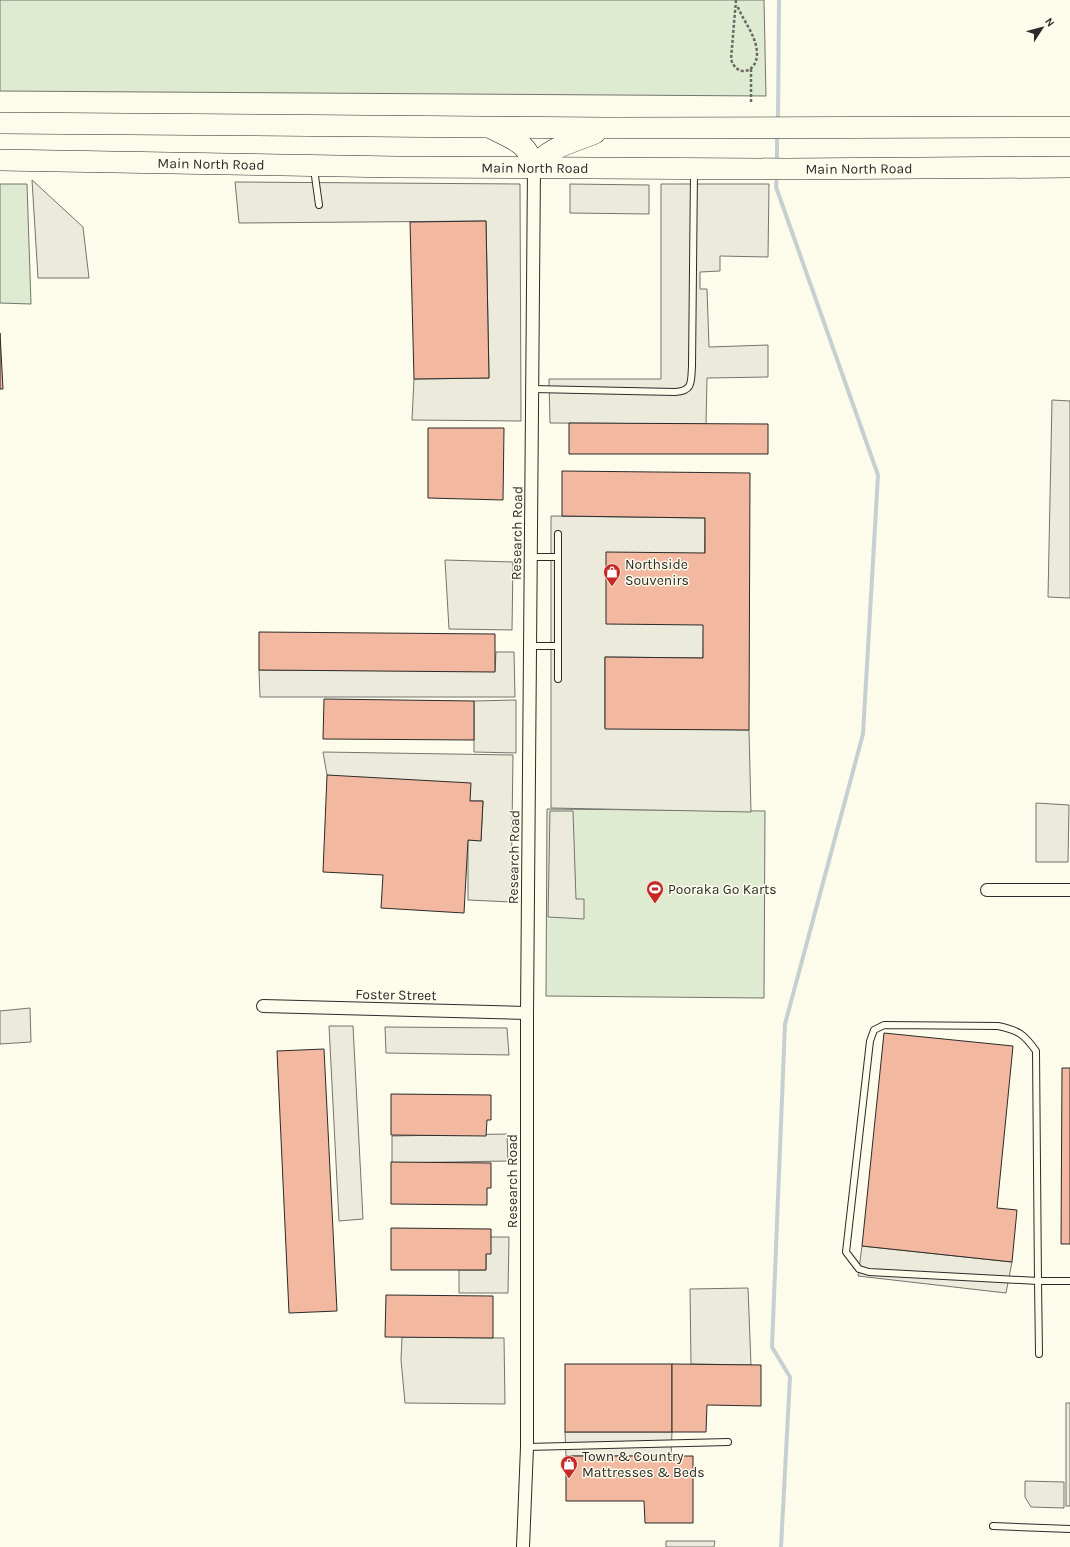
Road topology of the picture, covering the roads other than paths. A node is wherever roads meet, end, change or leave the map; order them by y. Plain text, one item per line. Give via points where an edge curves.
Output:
1 (0, 124) edge
2 (489, 127) junction
3 (1070, 127) edge
4 (607, 128) junction
5 (0, 160) edge
6 (313, 164) junction
7 (534, 167) junction
8 (1070, 167) edge
9 (695, 168) junction
10 (319, 205) dead end
11 (533, 389) junction
12 (558, 534) dead end
13 (532, 557) junction
14 (558, 557) junction
15 (531, 646) junction
16 (558, 646) junction
17 (558, 679) dead end
18 (987, 890) dead end
19 (1070, 890) edge
20 (264, 1006) dead end
21 (527, 1013) junction
22 (1038, 1281) junction
23 (1070, 1281) edge
24 (1039, 1354) dead end
25 (728, 1442) dead end
26 (527, 1447) junction
27 (993, 1526) dead end
28 (1070, 1529) edge
29 (523, 1547) edge

1 - 2 highway
2 - 4 highway
2 - 7 highway via 525,148 531,154
3 - 4 highway
4 - 7 highway via 555,148 542,157
5 - 6 highway, Main North Road
6 - 7 highway, Main North Road
6 - 10 lane
7 - 9 highway, Main North Road
7 - 11 street, Research Road
8 - 9 highway, Main North Road
9 - 11 lane via 692,219 692,366 689,386 683,391 674,392
11 - 13 street, Research Road
12 - 14 lane
13 - 14 lane
13 - 15 street, Research Road
14 - 16 lane
15 - 16 lane
15 - 21 street, Research Road
16 - 17 lane
18 - 19 street
20 - 21 street, Foster Street
21 - 26 street, Research Road
22 - 22 lane via 869,1272 859,1270 846,1252 870,1041 874,1030 884,1025 998,1026 1016,1030 1028,1039 1036,1051
22 - 23 lane
22 - 24 lane
25 - 26 lane
26 - 29 street, Research Road
27 - 28 lane

